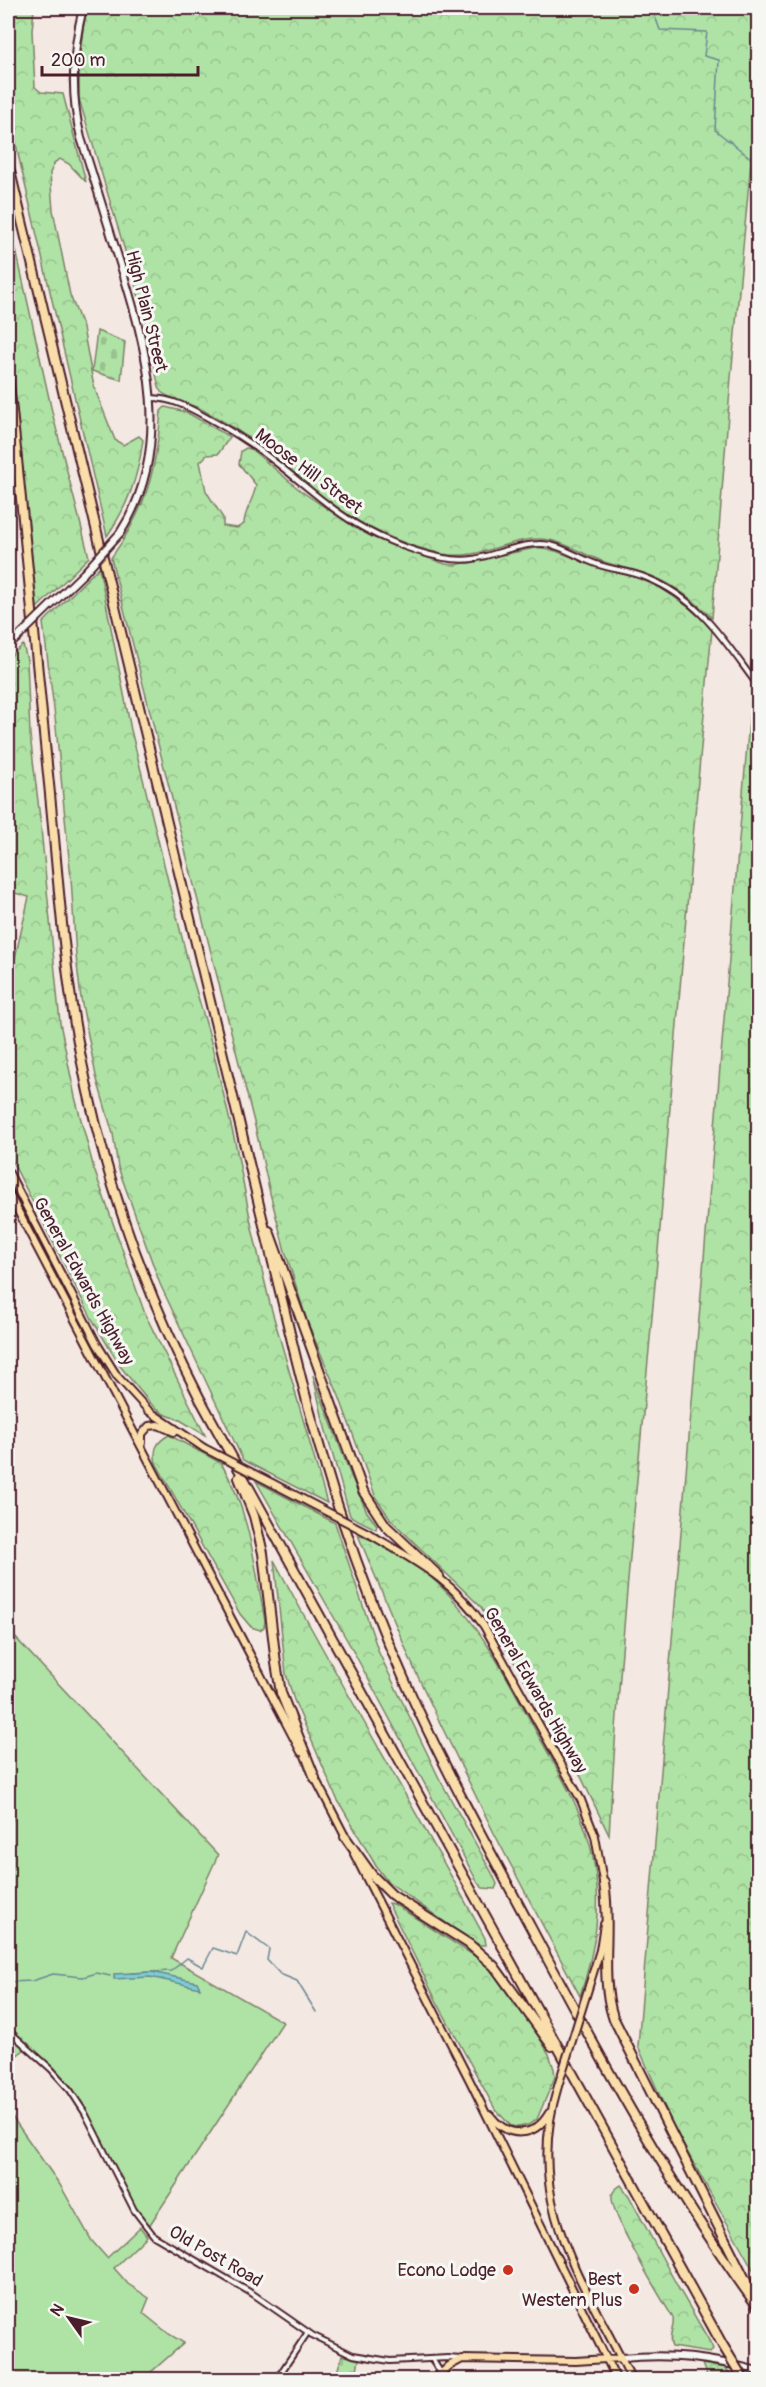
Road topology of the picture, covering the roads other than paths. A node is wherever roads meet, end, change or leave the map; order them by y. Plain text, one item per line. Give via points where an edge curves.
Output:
1 (82, 8) edge
2 (8, 163) edge
3 (8, 374) edge
4 (151, 398) junction
5 (10, 645) edge
6 (759, 686) edge
7 (8, 1171) edge
8 (8, 1192) edge
9 (260, 1209) junction
10 (188, 1438) junction
11 (144, 1451) junction
12 (235, 1462) junction
13 (439, 1576) junction
14 (315, 1778) junction
15 (345, 1837) junction
16 (604, 1883) junction
17 (8, 2030) edge
18 (570, 2070) junction
19 (470, 2081) junction
20 (551, 2107) junction
21 (758, 2307) edge
22 (308, 2332) junction
23 (621, 2358) junction
24 (431, 2359) junction
25 (607, 2359) junction
26 (462, 2360) junction
27 (759, 2371) edge
28 (441, 2373) junction
29 (276, 2379) edge
30 (434, 2379) edge
31 (617, 2379) edge
32 (632, 2379) edge
33 (744, 2379) edge

1 - 4 main road, High Plain Street via 73,62 76,112 140,334
2 - 9 highway
3 - 12 highway via 66,962 82,1063 111,1181 142,1271 186,1371
4 - 5 main road, High Plain Street, bridge via 153,430 148,466 135,506 120,533
4 - 6 street, Moose Hill Street via 185,406 222,426 338,512 374,534 409,547 457,560 545,544 597,565 654,581 711,622
7 - 10 main road, General Edwards Highway via 117,1376 149,1411
8 - 11 main road, General Edwards Highway
9 - 13 highway via 363,1491 386,1526
9 - 21 highway via 304,1394 338,1511 413,1699 621,2095 690,2208
10 - 11 main road via 150,1425 142,1434
10 - 13 main road, General Edwards Highway, bridge via 368,1533
11 - 14 main road, General Edwards Highway
12 - 14 highway via 262,1548 280,1689
12 - 18 highway
13 - 16 main road, General Edwards Highway via 484,1626 573,1783 595,1836
14 - 15 main road, General Edwards Highway
15 - 18 highway via 392,1895 470,1944 494,1966
15 - 19 main road, General Edwards Highway
16 - 20 main road, General Edwards Highway, bridge via 603,1931 590,1986
16 - 21 highway via 608,1917 606,1980 613,2017
17 - 22 street, Old Post Road via 70,2090 134,2210 154,2236 253,2294
18 - 33 highway, bridge
19 - 20 main road via 493,2120 513,2133 535,2129
19 - 25 main road, General Edwards Highway
20 - 23 main road, General Edwards Highway via 546,2160 554,2215 566,2250
22 - 24 street, Old Post Road via 364,2358
22 - 29 street
23 - 25 main road, Old Post Road
23 - 27 main road, Old Post Road via 687,2356
23 - 32 main road, General Edwards Highway
24 - 26 street, Old Post Road
24 - 28 street
25 - 26 main road, Old Post Road
25 - 31 main road, General Edwards Highway
26 - 28 main road
28 - 30 main road

